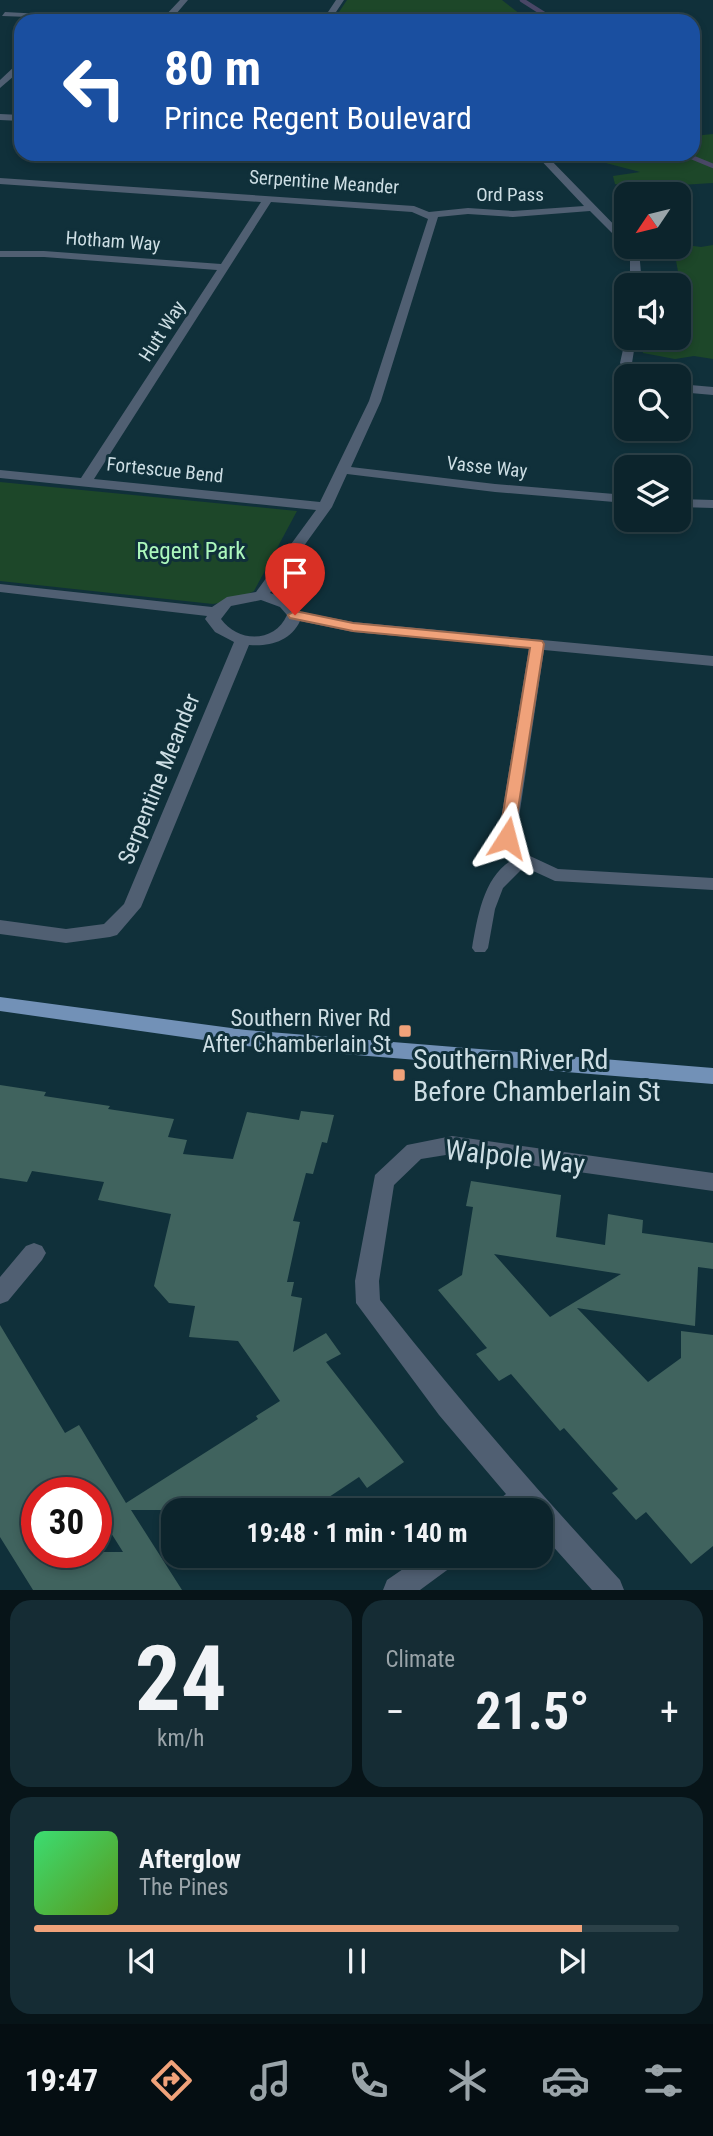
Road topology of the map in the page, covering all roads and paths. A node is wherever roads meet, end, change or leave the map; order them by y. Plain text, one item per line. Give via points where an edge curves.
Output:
1 (184, 0) edge
2 (14, 7) dead end
3 (171, 14) edge
4 (3, 16) edge
5 (14, 72) edge
6 (0, 85) edge
7 (547, 161) edge
8 (0, 181) edge
9 (268, 199) junction
10 (593, 208) junction
11 (426, 215) junction
12 (614, 230) edge
13 (0, 254) edge
14 (224, 267) junction
15 (691, 389) edge
16 (713, 391) edge
17 (343, 470) junction
18 (0, 474) edge
19 (86, 481) junction
20 (614, 498) edge
21 (691, 503) edge
22 (713, 504) edge
23 (325, 507) junction
24 (0, 588) edge
25 (261, 596) junction
26 (216, 612) junction
27 (295, 615) junction
28 (243, 640) junction
29 (537, 644) junction
30 (713, 661) edge
31 (524, 860) junction
32 (713, 884) edge
33 (0, 927) edge
34 (480, 948) dead end
35 (0, 1004) edge
36 (713, 1076) edge
37 (713, 1182) edge
38 (34, 1254) dead end
39 (0, 1294) edge
40 (519, 1498) edge
41 (553, 1534) edge
42 (427, 1568) edge
43 (397, 1590) edge
44 (610, 1590) edge

1 - 3 street
2 - 4 street
5 - 6 street
7 - 10 street
8 - 9 street, Serpentine Meander
9 - 11 street, Serpentine Meander via 414,209
9 - 14 street, Hutt Way
10 - 11 street, Ord Pass
10 - 12 street
11 - 17 street, Serpentine Meander via 434,218 380,388
13 - 14 street, Hotham Way
14 - 19 street, Hutt Way
15 - 16 street
17 - 20 street, Vasse Way
17 - 23 street, Serpentine Meander
18 - 19 street, Fortescue Bend
19 - 23 street, Fortescue Bend
21 - 22 street
23 - 25 street, Serpentine Meander
24 - 26 street
25 - 26 street via 235,599
25 - 27 street via 286,603
26 - 28 street via 213,619 218,630
27 - 28 street via 293,626 285,633 265,640
27 - 29 street via 353,627
28 - 33 street, Serpentine Meander via 132,907 110,930 66,936
29 - 30 street
29 - 31 street via 507,838
31 - 32 street via 555,875
31 - 34 lane via 510,868 489,897
35 - 36 main road via 246,1038
37 - 40 street, Walpole Way via 452,1145 415,1151 383,1181 367,1281 368,1303
38 - 39 street
41 - 44 street, Walpole Way
42 - 43 street

